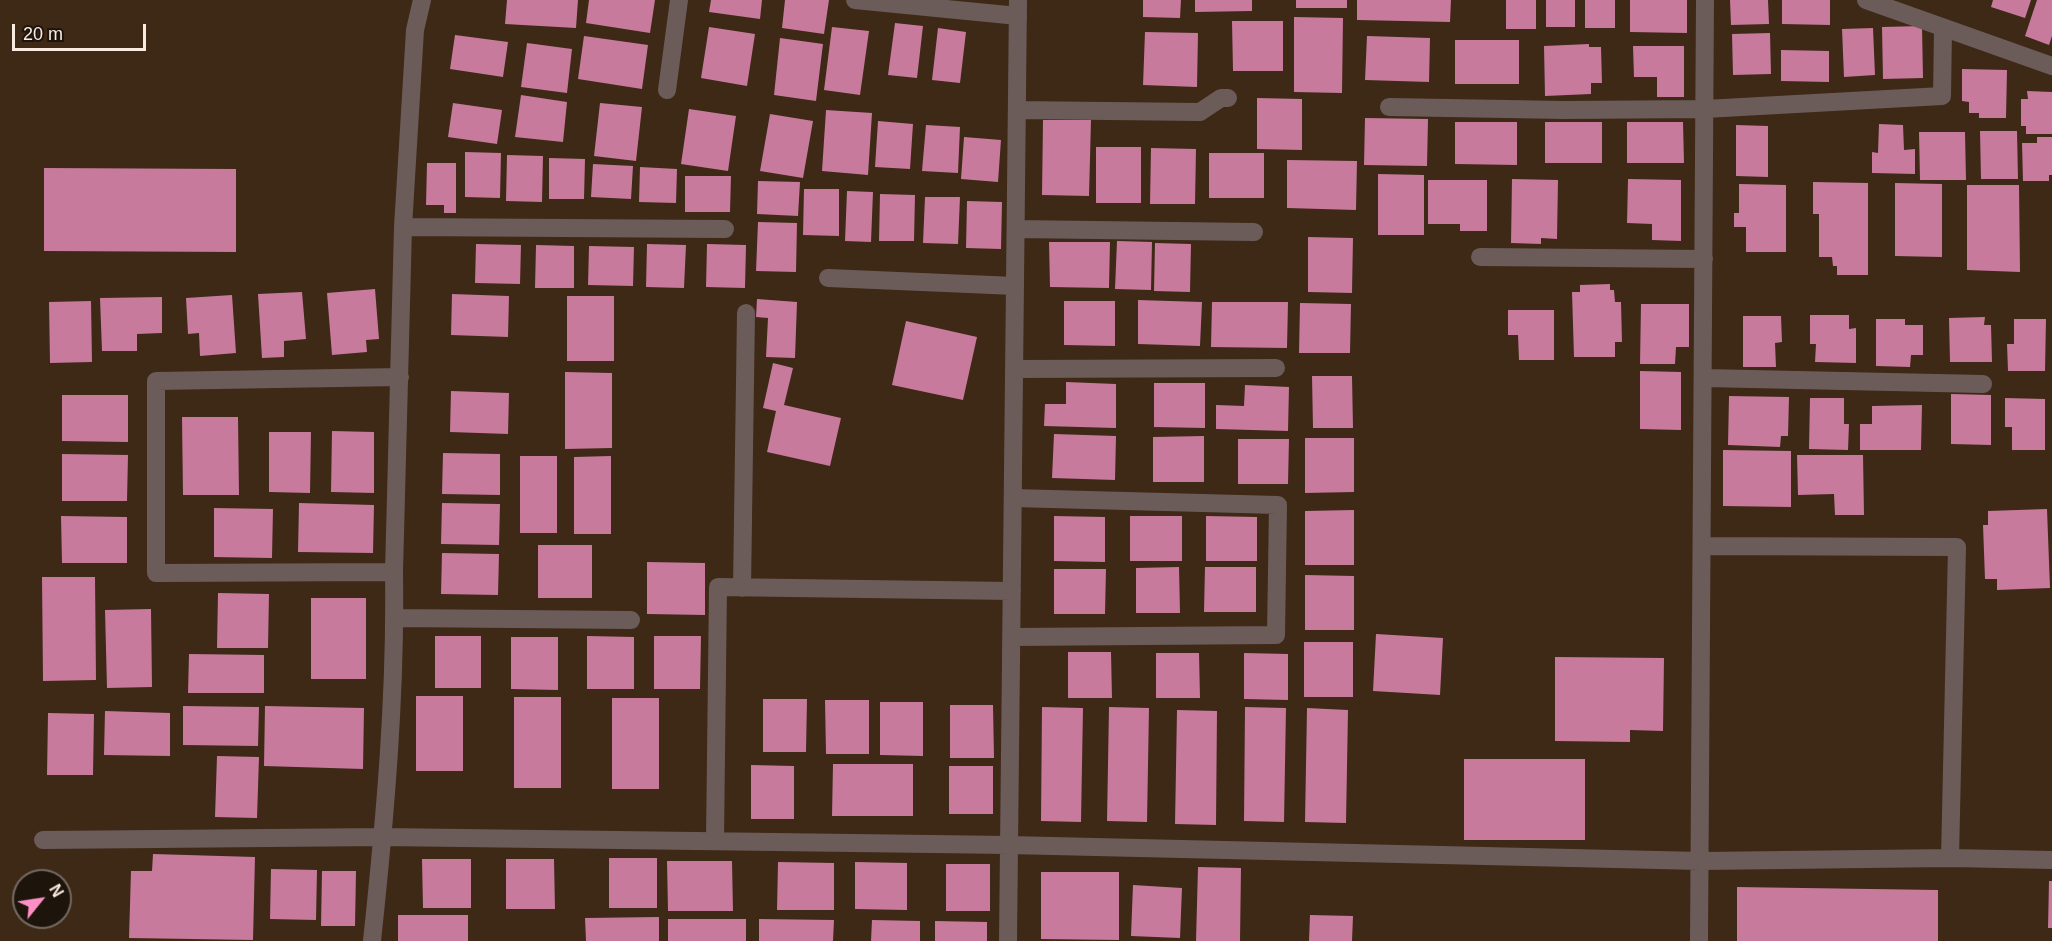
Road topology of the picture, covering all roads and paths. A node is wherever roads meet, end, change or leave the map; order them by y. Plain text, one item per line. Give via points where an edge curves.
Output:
1 (422, 0) edge
2 (679, 0) edge
3 (855, 0) edge
4 (1705, 0) edge
5 (1866, 0) edge
6 (1018, 8) edge
7 (1943, 29) junction
8 (2052, 66) edge
9 (667, 90) dead end
10 (1228, 98) dead end
11 (1389, 107) dead end
12 (1705, 109) junction
13 (1017, 110) junction
14 (403, 226) junction
15 (725, 229) dead end
16 (1016, 229) junction
17 (1254, 232) dead end
18 (1480, 257) dead end
19 (1704, 259) junction
20 (828, 278) dead end
21 (1015, 286) junction
22 (746, 313) dead end
23 (1276, 368) dead end
24 (1014, 369) junction
25 (400, 377) junction
26 (1704, 378) junction
27 (1983, 384) dead end
28 (1013, 498) junction
29 (1702, 546) junction
30 (394, 572) junction
31 (741, 588) junction
32 (1012, 591) junction
33 (394, 618) junction
34 (631, 620) dead end
35 (1012, 637) junction
36 (383, 837) junction
37 (43, 840) dead end
38 (716, 840) junction
39 (1010, 845) junction
40 (1950, 858) junction
41 (2052, 860) edge
42 (1701, 861) junction
43 (372, 941) edge
44 (1008, 941) edge
45 (1700, 941) edge

1 - 14 street via 415,30
2 - 9 street
3 - 6 street
4 - 12 street
5 - 7 street
6 - 13 street
7 - 8 street
7 - 12 street via 1942,96
10 - 13 street via 1221,98 1200,112
11 - 12 street
12 - 19 street
13 - 16 street
14 - 15 street
14 - 25 street
16 - 17 street
16 - 21 street
18 - 19 street
19 - 26 street
20 - 21 street
21 - 24 street
22 - 31 street
23 - 24 street
24 - 28 street
25 - 30 street
25 - 30 street via 156,381 156,573
26 - 27 street
26 - 29 street
28 - 32 street
28 - 35 street via 1278,505 1276,635
29 - 40 street via 1957,547
29 - 42 street
30 - 33 street
31 - 32 street
31 - 38 street via 718,587
32 - 35 street
33 - 34 street
33 - 36 street
35 - 39 street
36 - 37 street
36 - 38 street
36 - 43 street
38 - 39 street
39 - 42 street
39 - 44 street
40 - 41 street
40 - 42 street
42 - 45 street

